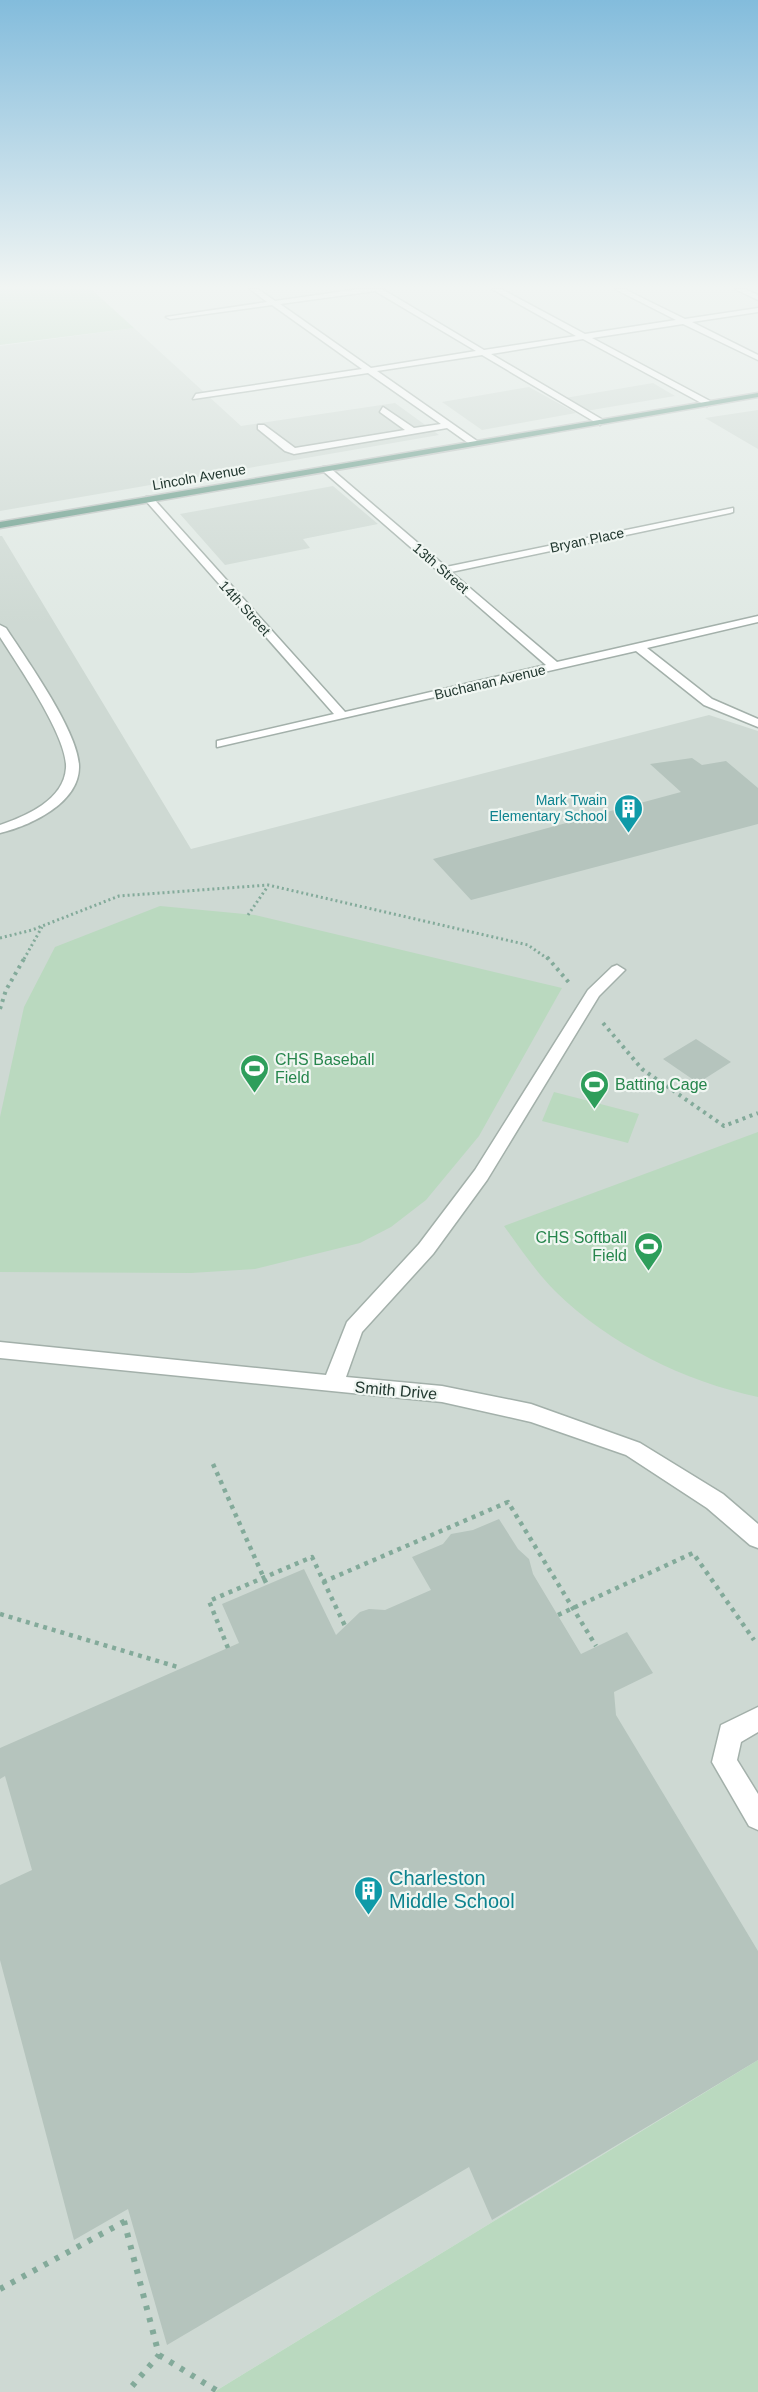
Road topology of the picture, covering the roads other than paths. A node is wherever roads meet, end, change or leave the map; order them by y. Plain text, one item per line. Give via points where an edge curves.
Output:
1 (413, 401) edge
2 (563, 401) edge
3 (701, 401) edge
4 (726, 401) edge
5 (707, 404) junction
6 (383, 410) dead end
7 (600, 422) junction
8 (448, 425) junction
9 (261, 427) dead end
10 (412, 431) junction
11 (474, 443) junction
12 (326, 469) junction
13 (149, 499) junction
14 (730, 510) dead end
15 (0, 525) edge
16 (444, 570) junction
17 (758, 619) edge
18 (0, 628) edge
19 (639, 648) junction
20 (556, 667) junction
21 (342, 716) junction
22 (758, 723) edge
23 (221, 744) dead end
24 (0, 829) edge
25 (617, 970) dead end
26 (0, 1350) edge
27 (333, 1384) junction
28 (758, 1538) edge
29 (758, 1719) edge
30 (758, 1817) edge

1 - 8 street
2 - 7 street
3 - 5 street
4 - 5 main road, Lincoln Avenue
5 - 7 main road, Lincoln Avenue
6 - 10 street
7 - 11 main road, Lincoln Avenue
8 - 10 street
8 - 11 street
9 - 10 street via 294,451
11 - 12 main road, Lincoln Avenue
12 - 13 main road, Lincoln Avenue
12 - 16 street, 13th Street
13 - 15 main road, Lincoln Avenue
13 - 21 street, 14th Street
14 - 16 street, Bryan Place
16 - 20 street, 13th Street
17 - 19 street, Buchanan Avenue
18 - 24 street via 64,737 74,765 68,786 46,808
19 - 20 street, Buchanan Avenue
19 - 22 street via 708,702
20 - 21 street, Buchanan Avenue
21 - 23 street, Buchanan Avenue
25 - 27 street via 586,1003 482,1175 426,1249 354,1328
26 - 27 street, Smith Drive
27 - 28 street, Smith Drive via 442,1394 519,1410 633,1449 715,1501
29 - 30 street via 730,1734 724,1762

